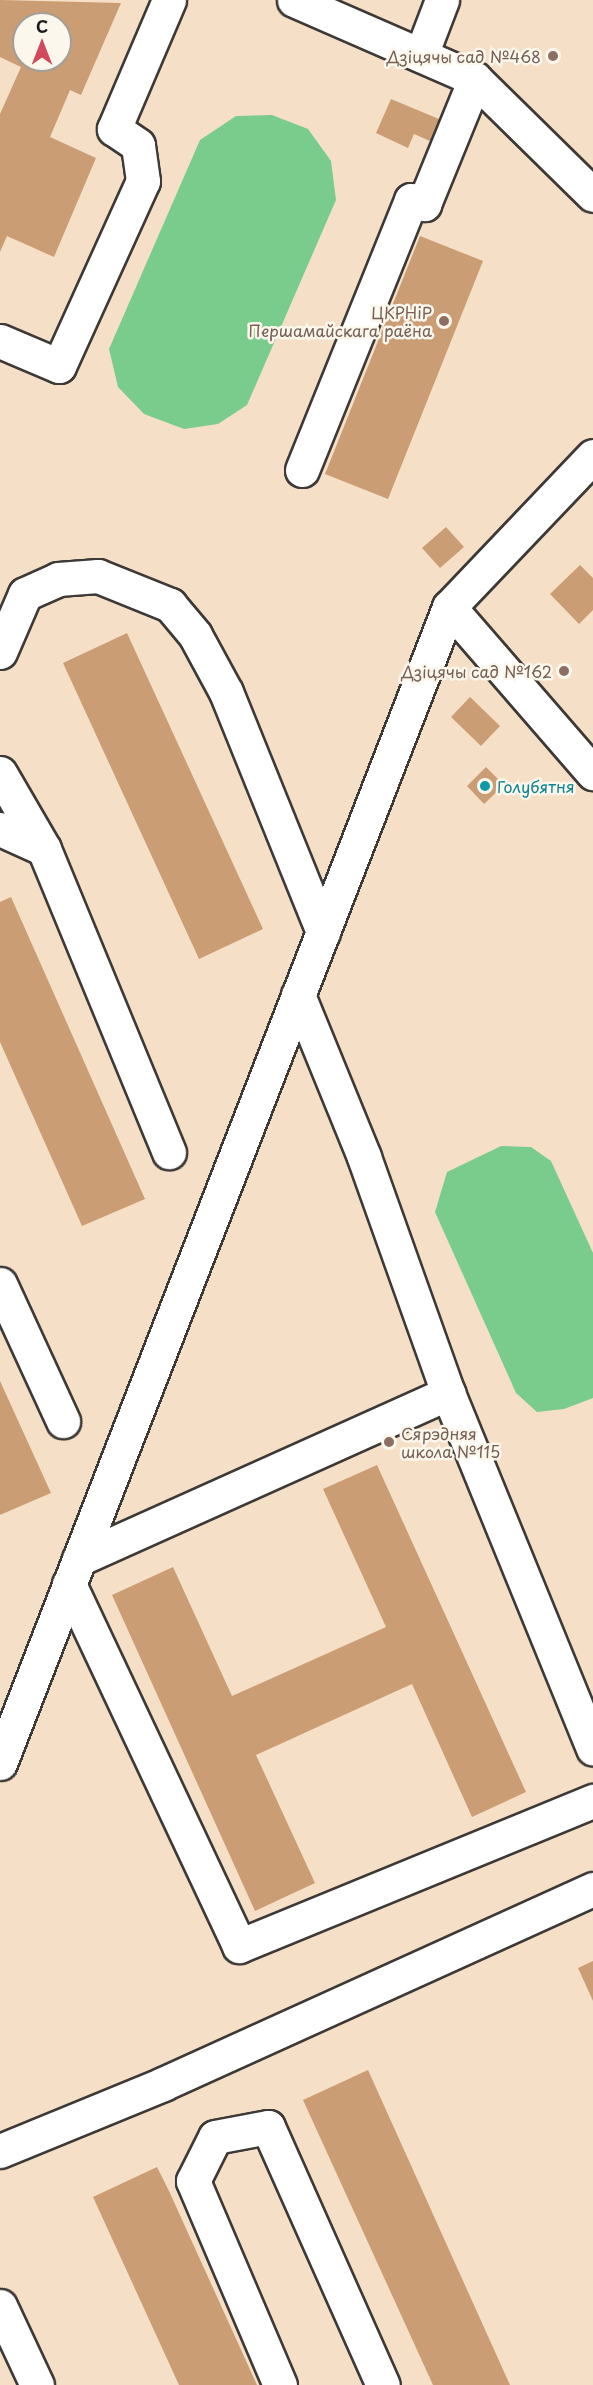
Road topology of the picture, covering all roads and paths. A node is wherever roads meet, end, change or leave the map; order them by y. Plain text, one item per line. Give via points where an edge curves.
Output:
1 (169, 0) edge
2 (294, 0) edge
3 (442, 0) edge
4 (421, 55) junction
5 (475, 79) junction
6 (593, 195) edge
7 (0, 341) edge
8 (593, 456) edge
9 (302, 470) dead end
10 (449, 607) junction
11 (0, 652) edge
12 (0, 773) edge
13 (593, 773) edge
14 (0, 829) edge
15 (44, 849) junction
16 (323, 932) junction
17 (298, 995) junction
18 (169, 1152) dead end
19 (0, 1284) edge
20 (448, 1394) junction
21 (63, 1421) dead end
22 (74, 1572) junction
23 (593, 1749) edge
24 (0, 1763) edge
25 (593, 1802) edge
26 (593, 1889) edge
27 (0, 2151) edge
28 (0, 2306) edge
29 (37, 2385) edge
30 (280, 2385) edge
31 (382, 2385) edge

1 - 7 street via 114,129 138,145 143,181 59,366
2 - 4 street
3 - 4 street
4 - 5 street
5 - 6 street
5 - 9 street via 424,204 411,200
8 - 10 street
10 - 13 street
10 - 16 street
11 - 16 street via 26,594 58,579 98,576 170,605 195,635 226,692
12 - 15 street
14 - 15 street
15 - 18 street
16 - 17 street
17 - 20 street via 364,1157
17 - 22 street
19 - 21 street
20 - 22 street
20 - 23 street
22 - 24 street
22 - 25 street via 239,1946
26 - 27 street via 162,2084
28 - 29 street
30 - 31 street via 193,2181 215,2137 268,2127

